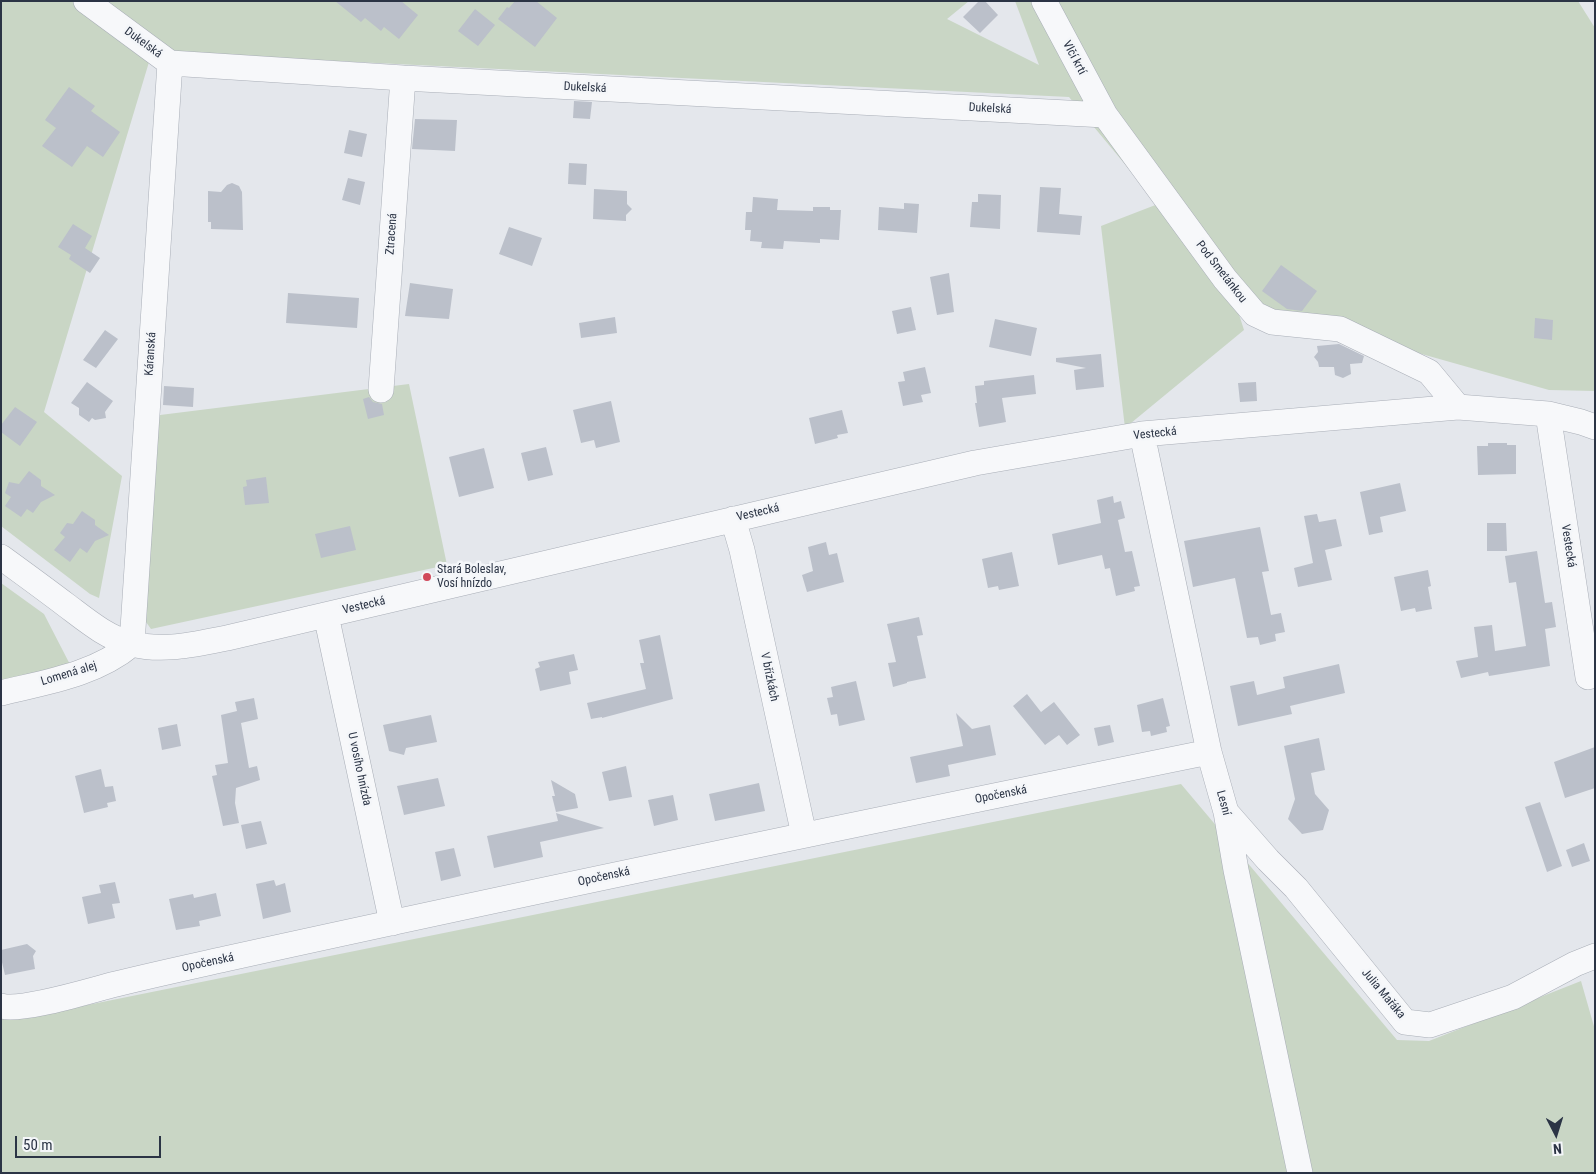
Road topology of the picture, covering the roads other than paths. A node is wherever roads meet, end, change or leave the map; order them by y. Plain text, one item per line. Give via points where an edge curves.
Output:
1 (86, 1) edge
2 (1044, 1) edge
3 (170, 63) junction
4 (404, 78) junction
5 (1105, 115) junction
6 (381, 390) dead end
7 (1458, 407) junction
8 (1548, 414) junction
9 (1595, 426) edge
10 (1142, 434) junction
11 (733, 519) junction
12 (1, 557) edge
13 (326, 615) junction
14 (132, 644) junction
15 (1588, 677) dead end
16 (1, 693) edge
17 (1209, 752) junction
18 (1226, 812) junction
19 (804, 834) junction
20 (1268, 860) junction
21 (1236, 870) junction
22 (392, 923) junction
23 (1595, 956) edge
24 (1, 1006) edge
25 (1300, 1173) edge

1 - 3 street, Dukelská
2 - 5 street, Vlčí krtí
3 - 4 street, Dukelská
3 - 14 street, Káranská
4 - 5 street, Dukelská
4 - 6 street, Ztracená
5 - 7 street, Pod Smetánkou via 1225,279 1256,314 1272,322 1340,329 1430,372
7 - 8 street, Vestecká
7 - 10 street, Vestecká
8 - 9 street, Vestecká
8 - 15 street, Vestecká
10 - 11 street, Vestecká via 975,463
10 - 17 street, Lesní
11 - 13 street, Vestecká
11 - 19 street, V břízkách
12 - 14 street, Vestecká via 98,629
13 - 14 street, Vestecká via 184,646
13 - 22 street, U vosího hnízda
14 - 16 street, Lomená alej via 119,656 79,673
17 - 18 street, Lesní
17 - 19 street, Opočenská
18 - 20 street, Julia Mařáka
18 - 21 street, Lesní
19 - 22 street, Opočenská
20 - 21 street via 1252,861
20 - 23 street, Julia Mařáka via 1296,888 1405,1022 1430,1025 1513,997
21 - 25 street, Lesní
22 - 24 street, Opočenská via 50,1000 9,1008

